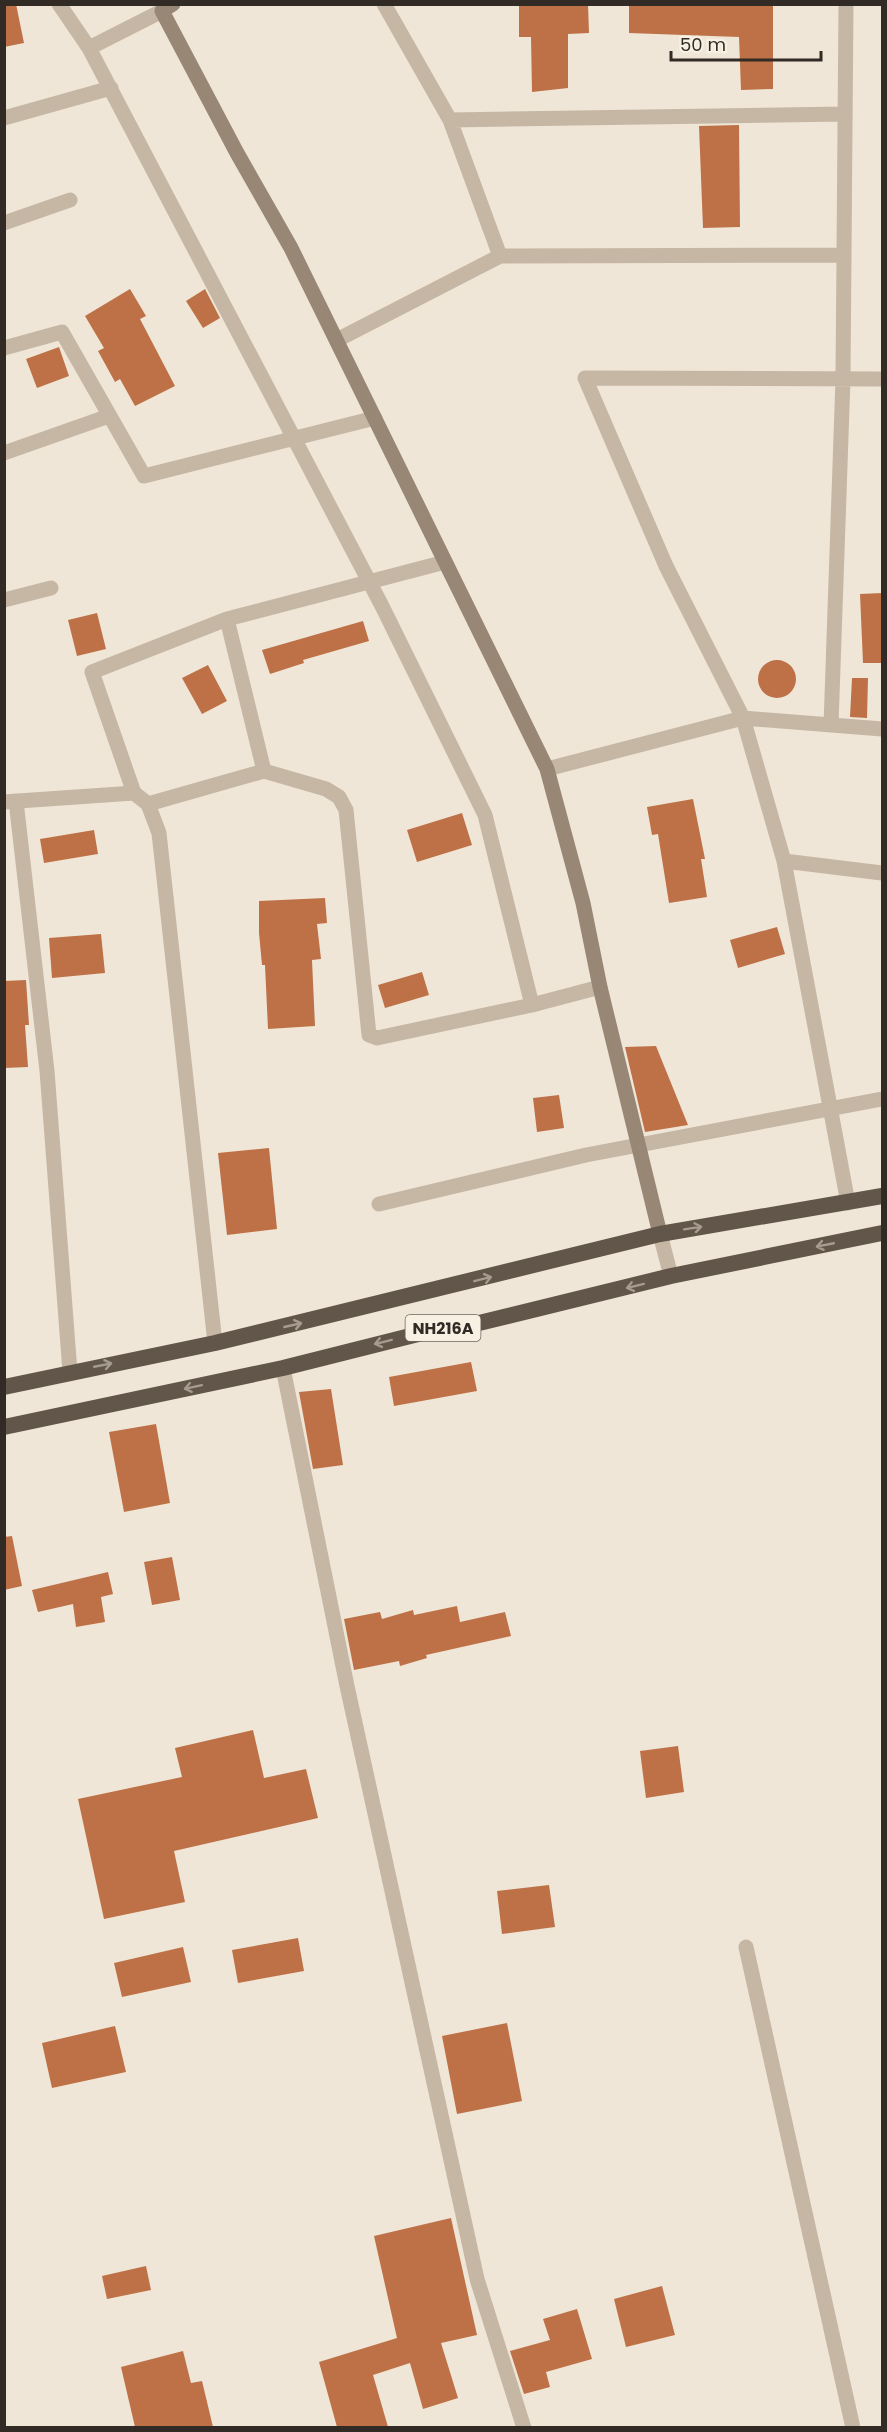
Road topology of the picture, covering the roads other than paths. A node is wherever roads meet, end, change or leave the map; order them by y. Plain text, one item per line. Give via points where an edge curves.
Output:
1 (59, 4) edge
2 (384, 4) edge
3 (846, 4) edge
4 (168, 8) edge
5 (89, 48) junction
6 (111, 88) junction
7 (846, 114) junction
8 (4, 118) edge
9 (450, 120) junction
10 (70, 200) dead end
11 (4, 223) edge
12 (844, 255) junction
13 (500, 256) junction
14 (337, 340) junction
15 (4, 348) edge
16 (843, 379) junction
17 (882, 379) edge
18 (109, 416) junction
19 (375, 418) junction
20 (295, 438) junction
21 (4, 453) edge
22 (445, 562) junction
23 (369, 582) junction
24 (51, 588) dead end
25 (4, 600) edge
26 (227, 619) junction
27 (743, 718) junction
28 (831, 725) junction
29 (882, 729) edge
30 (547, 769) junction
31 (264, 771) junction
32 (134, 793) junction
33 (10, 801) edge
34 (148, 804) junction
35 (784, 861) junction
36 (882, 873) edge
37 (600, 987) junction
38 (532, 1005) junction
39 (882, 1098) edge
40 (831, 1108) junction
41 (639, 1145) junction
42 (882, 1196) edge
43 (848, 1203) junction
44 (379, 1204) dead end
45 (882, 1233) edge
46 (660, 1234) junction
47 (671, 1276) junction
48 (215, 1343) junction
49 (283, 1368) junction
50 (70, 1372) junction
51 (4, 1387) edge
52 (4, 1427) edge
53 (746, 1947) dead end
54 (524, 2427) edge
55 (853, 2427) edge

1 - 5 street
2 - 9 street
3 - 7 street
4 - 5 street
4 - 14 main road via 237,153
5 - 6 street
6 - 8 street
6 - 20 street
7 - 9 street
7 - 12 street
9 - 13 street
10 - 11 street
12 - 13 street
12 - 16 street
13 - 14 street
14 - 19 main road
15 - 18 street via 62,332
16 - 17 street
16 - 27 street via 585,378 666,566
16 - 28 street
18 - 20 street via 144,476
18 - 21 street
19 - 20 street
19 - 22 main road
20 - 23 street
22 - 23 street
22 - 30 main road
23 - 26 street
23 - 38 street via 484,815
24 - 25 street
26 - 31 street
26 - 32 street via 92,672
27 - 28 street
27 - 30 street
27 - 35 street
28 - 29 street
30 - 37 main road via 583,903
31 - 34 street
31 - 38 street via 326,789 339,797 346,810 369,1035 377,1038
32 - 33 street
32 - 34 street
33 - 50 street via 47,1071
34 - 48 street via 159,833
35 - 36 street
35 - 40 street
37 - 38 street
37 - 41 main road
39 - 40 street
40 - 41 street
40 - 43 street
41 - 44 street
41 - 46 main road
42 - 43 highway, NH216A
46 -> 43 highway, NH216A
45 -> 47 highway, NH216A
46 - 47 street
48 -> 46 highway, NH216A
47 -> 49 highway, NH216A
50 -> 48 highway, NH216A
49 -> 52 highway, NH216A
49 - 54 street via 347,1686 477,2279
50 - 51 highway, NH216A
53 - 55 street

